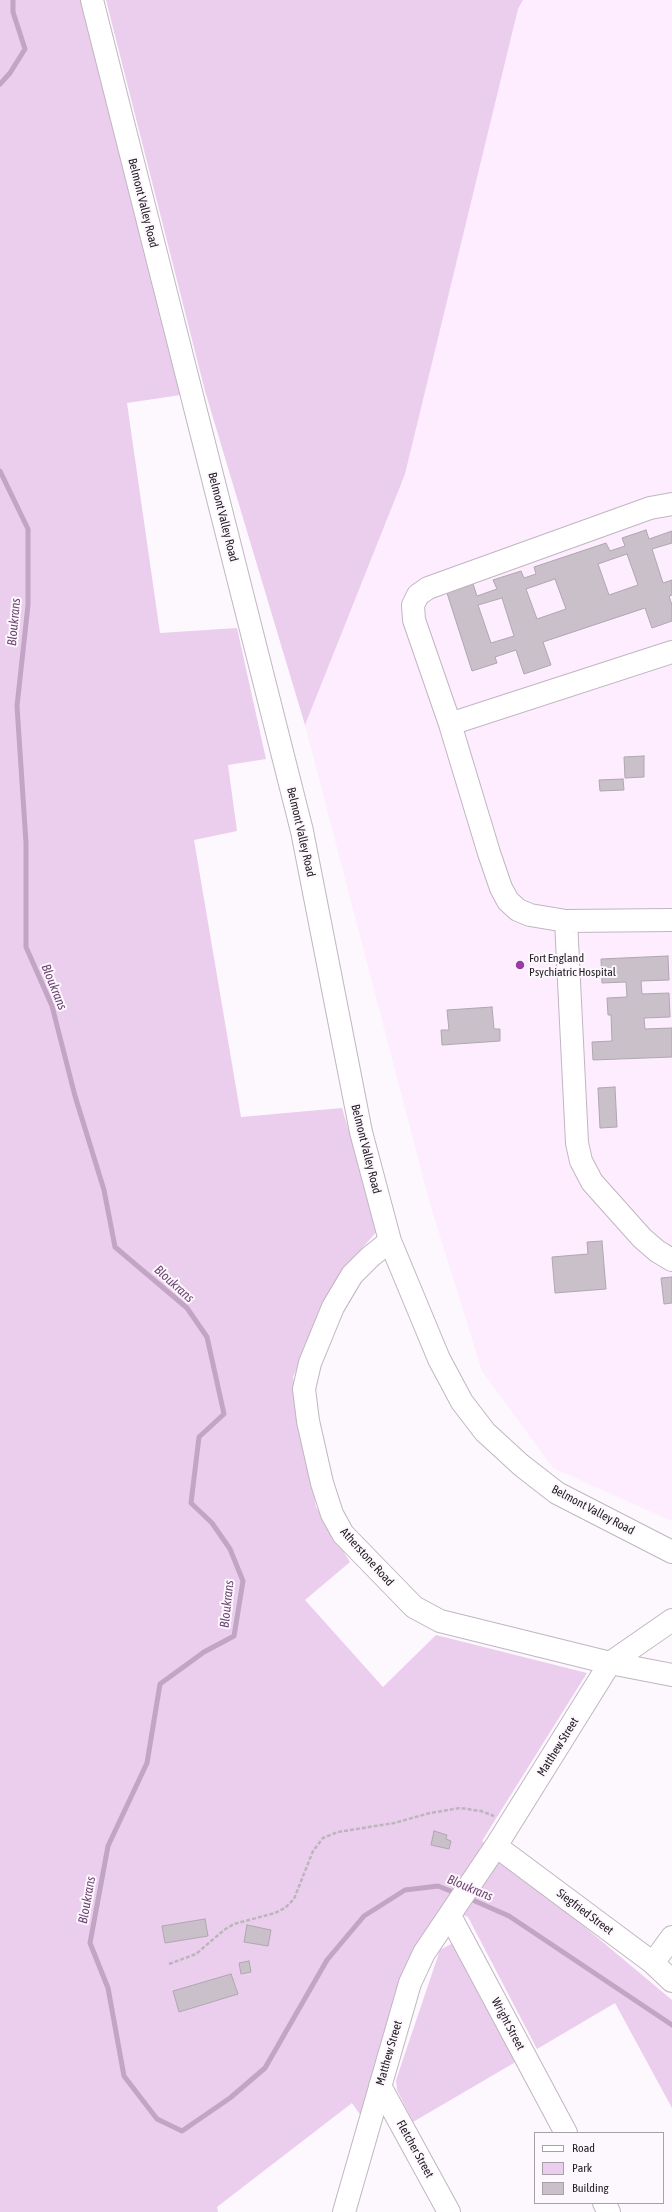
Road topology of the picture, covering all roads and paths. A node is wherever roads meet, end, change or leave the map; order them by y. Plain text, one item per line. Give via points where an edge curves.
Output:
1 (92, 0) edge
2 (672, 504) edge
3 (672, 652) edge
4 (450, 724) junction
5 (672, 920) edge
6 (566, 921) junction
7 (390, 1242) junction
8 (672, 1260) edge
9 (672, 1552) edge
10 (672, 1620) edge
11 (610, 1663) junction
12 (672, 1675) edge
13 (511, 1822) junction
14 (496, 1846) junction
15 (457, 1905) junction
16 (672, 1937) edge
17 (653, 1963) junction
18 (169, 1964) dead end
19 (672, 1981) edge
20 (380, 2086) junction
21 (566, 2132) edge
22 (344, 2212) edge
23 (449, 2212) edge

1 - 7 street, Belmont Valley Road via 302,830 361,1132
2 - 4 street via 650,508 435,585 418,595 413,605 414,620
3 - 4 street
4 - 6 street via 489,853 508,901 518,910 530,915
5 - 6 street
6 - 8 street via 577,1143 581,1161 592,1182 642,1238
7 - 9 street, Belmont Valley Road via 439,1359 462,1402 485,1432 557,1493
7 - 11 street, Atherstone Road via 370,1256 352,1275 333,1307 310,1363 304,1389 308,1421 332,1514 343,1534 378,1572 414,1606 440,1621
10 - 11 street, Matthew Street
11 - 12 street, Atherstone Road
11 - 13 street, Matthew Street
13 - 14 street, Matthew Street
13 - 18 path via 481,1811 460,1808 430,1813 394,1824 338,1832 323,1838 313,1851 294,1898 285,1908 234,1924 196,1954
14 - 15 street, Matthew Street
14 - 17 street, Siegfried Street
15 - 20 street, Matthew Street via 424,1953 410,1983
15 - 21 street, Wright Street
16 - 17 street
17 - 19 street, Siegfried Street
20 - 22 street, Matthew Street
20 - 23 street, Fletcher Street

